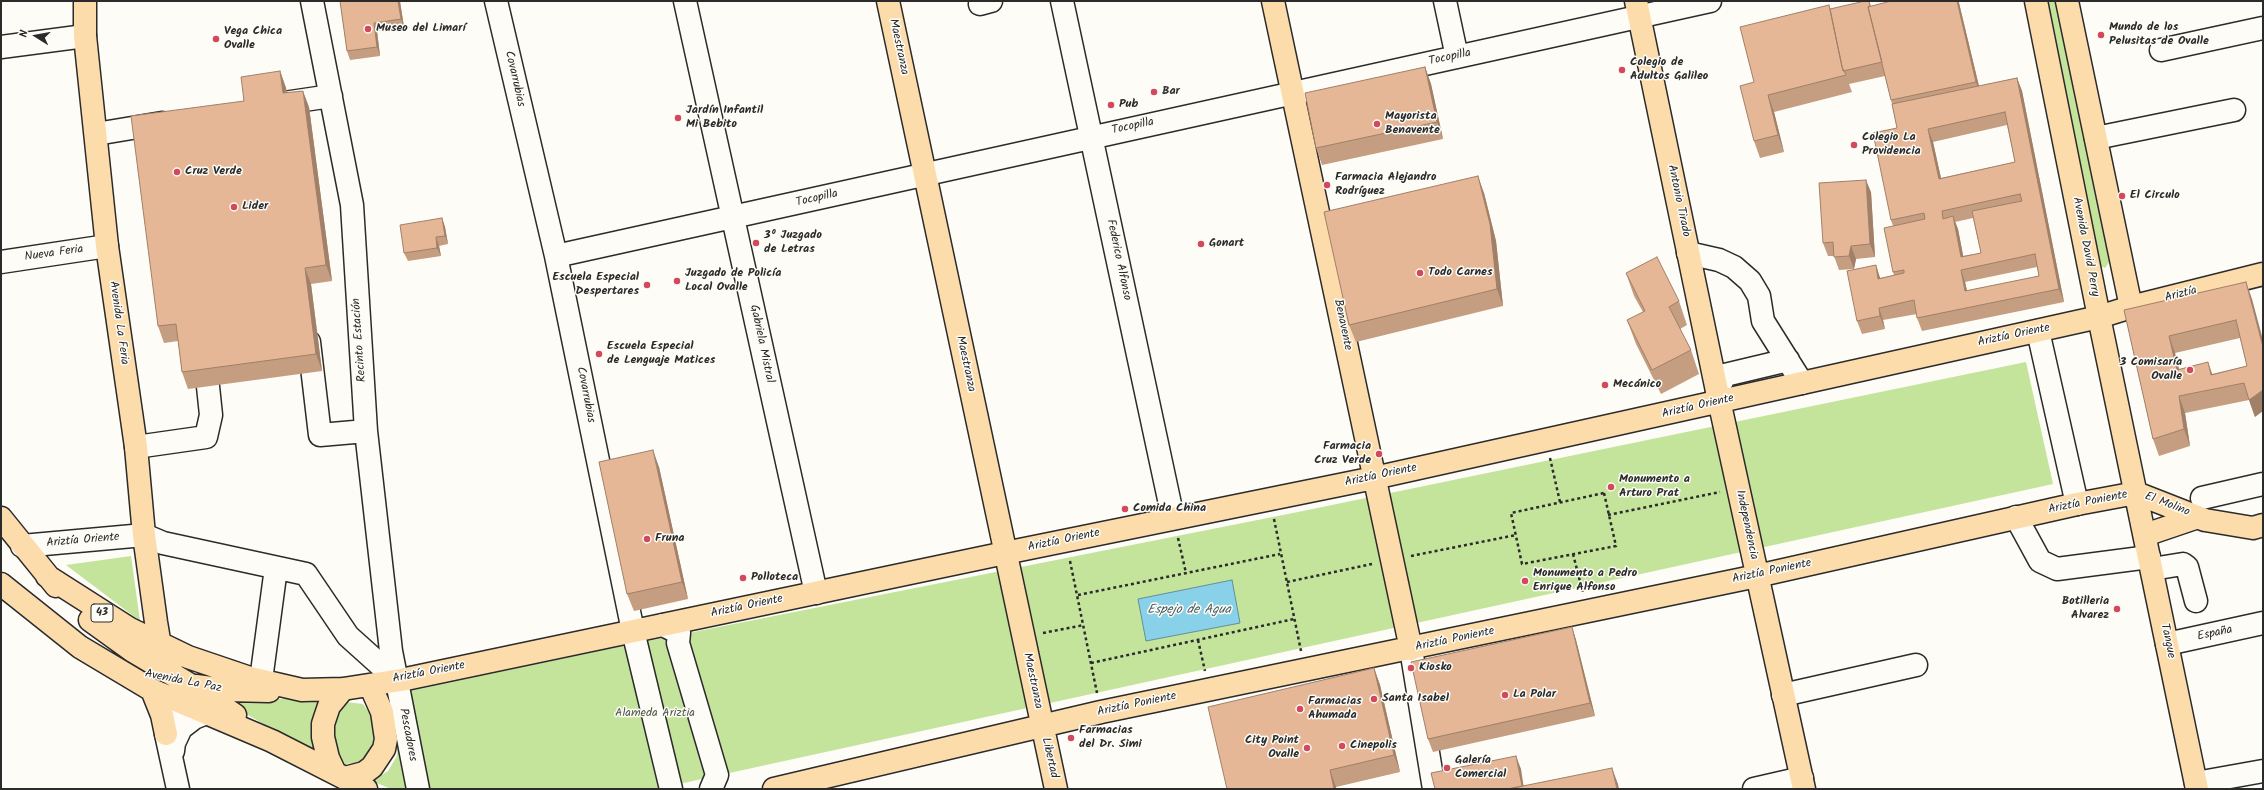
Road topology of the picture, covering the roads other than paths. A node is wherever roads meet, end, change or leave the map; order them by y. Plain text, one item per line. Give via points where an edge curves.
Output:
1 (85, 1) edge
2 (312, 1) edge
3 (496, 1) edge
4 (685, 1) edge
5 (888, 1) edge
6 (1062, 1) edge
7 (1273, 1) edge
8 (1444, 1) edge
9 (1710, 1) edge
10 (2036, 1) edge
11 (2067, 1) edge
12 (1638, 9) edge
13 (2263, 28) edge
14 (85, 36) junction
15 (1, 48) edge
16 (2161, 50) dead end
17 (1457, 56) junction
18 (1292, 93) junction
19 (331, 96) junction
20 (258, 107) edge
21 (2234, 110) dead end
22 (182, 119) edge
23 (96, 134) junction
24 (1092, 136) junction
25 (2096, 138) junction
26 (925, 175) junction
27 (733, 218) junction
28 (107, 246) junction
29 (1688, 254) junction
30 (556, 256) junction
31 (1, 262) edge
32 (2263, 274) edge
33 (2131, 307) junction
34 (2099, 318) junction
35 (306, 321) edge
36 (2038, 331) junction
37 (206, 358) edge
38 (1788, 360) junction
39 (1802, 383) junction
40 (1718, 396) junction
41 (366, 431) junction
42 (136, 447) junction
43 (1374, 478) junction
44 (2263, 484) edge
45 (2136, 493) junction
46 (2077, 504) junction
47 (2200, 508) junction
48 (2016, 517) junction
49 (1, 518) edge
50 (1173, 518) junction
51 (2263, 526) edge
52 (144, 535) junction
53 (2145, 535) junction
54 (22, 546) junction
55 (1005, 553) junction
56 (2151, 563) junction
57 (276, 568) junction
58 (47, 576) junction
59 (1757, 576) junction
60 (1, 584) edge
61 (816, 592) junction
62 (2196, 601) dead end
63 (2263, 623) edge
64 (663, 625) junction
65 (633, 631) junction
66 (159, 644) junction
67 (2167, 644) junction
68 (1411, 649) junction
69 (113, 665) junction
70 (1916, 665) dead end
71 (261, 680) junction
72 (397, 680) junction
73 (370, 685) junction
74 (183, 688) junction
75 (343, 689) junction
76 (152, 690) junction
77 (302, 690) junction
78 (1783, 695) junction
79 (206, 714) junction
80 (1042, 726) junction
81 (166, 734) junction
82 (272, 741) junction
83 (172, 760) junction
84 (2263, 771) edge
85 (339, 780) edge
86 (1803, 783) edge
87 (2197, 786) edge
88 (178, 789) edge
89 (366, 789) edge
90 (418, 789) edge
91 (671, 789) edge
92 (711, 789) edge
93 (774, 789) edge
94 (1056, 789) edge
95 (1434, 789) edge
96 (1754, 789) edge

1 - 14 main road, Avenida La Feria
2 - 19 street, Recinto Estación
3 - 30 street, Covarrubias
4 - 27 street, Gabriela Mistral
5 - 26 main road, Maestranza
6 - 24 street, Federico Alfonso
7 - 18 main road, Benavente
8 - 17 street
9 - 12 street, Tocopilla
10 - 34 main road, Avenida David Perry
11 - 25 main road
12 - 17 street, Tocopilla
12 - 29 main road, Antonio Tirado
13 - 16 street
14 - 15 street
14 - 23 main road, Avenida La Feria
17 - 18 street, Tocopilla
18 - 24 street, Tocopilla
18 - 43 main road, Benavente
19 - 20 street
19 - 41 street, Recinto Estación via 352,205
21 - 25 street
22 - 23 street
23 - 28 main road, Avenida La Feria
24 - 26 street, Tocopilla
24 - 50 street, Federico Alfonso
25 - 33 main road
26 - 27 street, Tocopilla
26 - 55 main road, Maestranza
27 - 30 street, Tocopilla
27 - 61 street, Gabriela Mistral
28 - 31 street, Nueva Feria
28 - 42 main road, Avenida La Feria
29 - 38 street via 1719,260 1734,267 1750,281 1759,296 1763,321
29 - 40 main road, Antonio Tirado
30 - 65 street, Covarrubias
32 - 33 main road, Ariztía
33 - 34 main road, Ariztía
34 - 36 main road, Ariztía Oriente
34 - 45 main road, Avenida David Perry
35 - 41 street via 320,435
36 - 39 main road, Ariztía Oriente
36 - 46 street
37 - 42 street via 211,415 206,437
38 - 39 street
38 - 40 street via 1725,374
39 - 40 main road, Ariztía Oriente
40 - 43 main road, Ariztía Oriente via 1546,440
40 - 59 main road, Independencia
41 - 72 street, Recinto Estación via 391,651
42 - 52 main road, Avenida La Feria
43 - 50 main road, Ariztía Oriente
43 - 68 main road, Benavente
44 - 47 street
45 - 46 main road, Ariztía Poniente
45 - 47 main road, El Molino
45 - 53 main road, Tangue
46 - 48 main road, Ariztía Poniente
47 - 51 main road, El Molino via 2205,520 2253,528
47 - 53 main road, El Molino
48 - 56 street via 2040,561 2057,569
48 - 59 main road, Ariztía Poniente
49 - 54 main road, 43
50 - 55 main road, Ariztía Oriente
52 - 54 street, Ariztía Oriente
52 - 57 street via 163,543
52 - 66 main road, Avenida La Feria
53 - 56 main road, Tangue
54 - 58 main road, 43
55 - 61 main road, Ariztía Oriente
55 - 80 main road, Maestranza
56 - 62 street via 2183,564 2187,567
56 - 67 main road, Tangue
57 - 71 street
57 - 72 street via 306,574 348,636
58 - 66 main road, Ariztía Oriente / 43 via 100,612
58 - 74 main road via 85,616
59 - 68 main road, Ariztía Poniente
59 - 78 main road, Independencia
60 - 69 main road, Avenida La Paz via 80,647
61 - 64 main road, Ariztía Oriente
63 - 67 street, España
64 - 65 main road, Ariztía Oriente
64 - 92 street via 678,633 678,643 717,776
65 - 72 main road, Ariztía Oriente
65 - 91 street, Covarrubias
66 - 71 main road, Ariztía Oriente via 217,668
66 - 74 main road, Avenida La Feria via 164,659
67 - 87 main road, Tangue
68 - 80 main road, Ariztía Poniente
68 - 95 street
69 - 74 main road, Avenida La Paz
69 - 76 main road, Avenida La Paz
70 - 78 street
71 - 77 main road, Ariztía Oriente
72 - 73 main road, Ariztía Oriente
72 - 90 street, Pescadores
73 - 75 main road, Ariztía Oriente
73 - 85 main road via 382,712 386,739 384,750 372,768
74 - 76 main road, Avenida La Paz
74 - 77 main road, Avenida La Paz
74 - 79 main road, Avenida La Paz
74 - 81 street
74 - 82 main road
75 - 77 main road, Ariztía Oriente
75 - 85 main road via 329,706 323,724 328,758
76 - 81 main road
78 - 86 main road, Independencia
79 - 82 main road, Avenida La Paz
79 - 83 street via 194,718 181,728 174,743
80 - 93 main road, Ariztía Poniente
80 - 94 main road, Libertad
81 - 83 street
82 - 85 main road
83 - 88 street
84 - 87 street
85 - 89 main road
86 - 96 street

